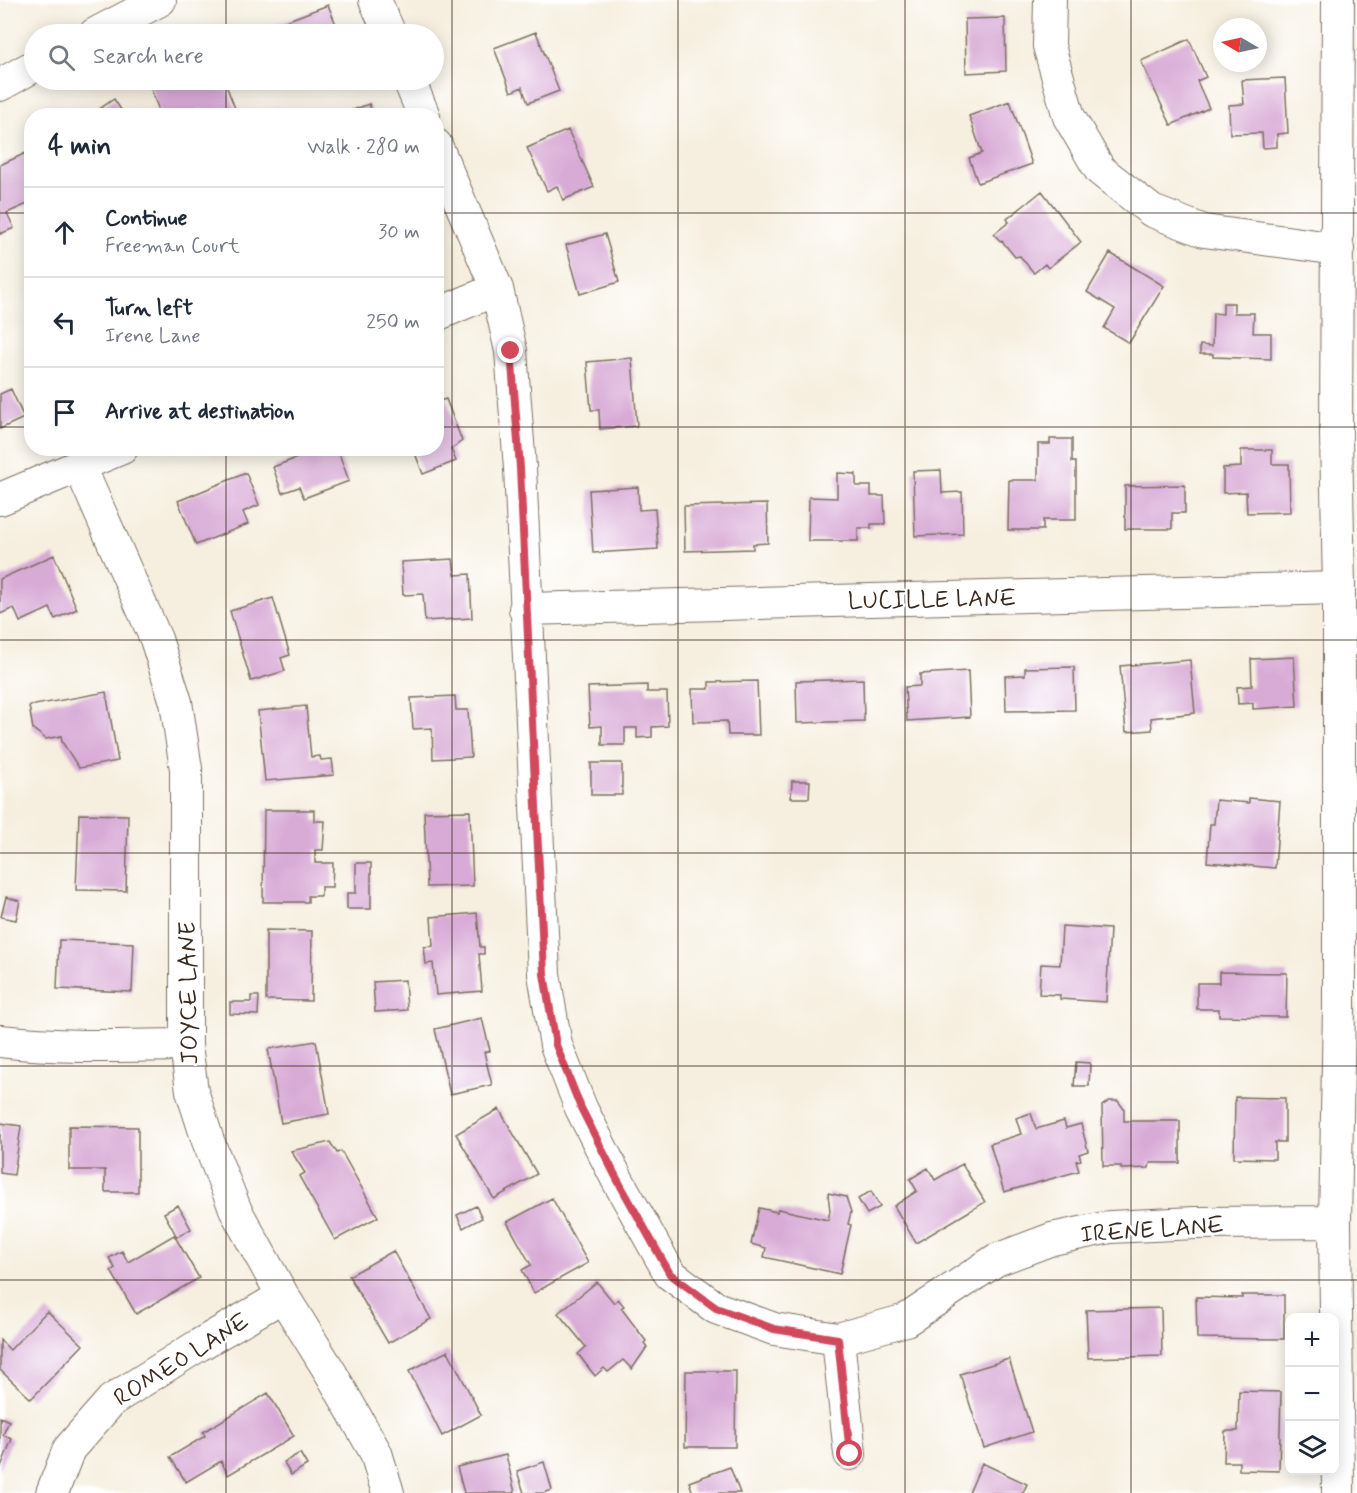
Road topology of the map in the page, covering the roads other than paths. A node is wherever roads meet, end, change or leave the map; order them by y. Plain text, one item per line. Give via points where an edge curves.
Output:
1 (160, 0) edge
2 (375, 0) edge
3 (1050, 0) edge
4 (1338, 0) edge
5 (114, 24) edge
6 (386, 24) edge
7 (24, 72) edge
8 (0, 85) edge
9 (413, 90) edge
10 (421, 108) edge
11 (444, 164) edge
12 (1338, 249) junction
13 (497, 289) junction
14 (444, 312) edge
15 (1346, 436) edge
16 (103, 456) edge
17 (80, 466) junction
18 (0, 499) edge
19 (1339, 588) junction
20 (525, 609) junction
21 (1348, 1008) edge
22 (0, 1041) edge
23 (186, 1045) junction
24 (1335, 1222) junction
25 (283, 1296) junction
26 (838, 1339) junction
27 (850, 1454) dead end
28 (52, 1493) edge
29 (388, 1493) edge
30 (1338, 1493) edge

1 - 5 street
2 - 6 street
3 - 12 street via 1049,46 1069,117 1100,171 1152,211 1203,231
4 - 12 street
7 - 8 street
9 - 10 street
11 - 13 street, IRENE LANE
12 - 15 street
13 - 14 street
13 - 20 street, IRENE LANE via 511,351
15 - 19 street
16 - 17 street
17 - 18 street
17 - 23 street, JOYCE LANE via 156,639 176,702 186,769
19 - 20 street, LUCILLE LANE
19 - 21 street
20 - 26 street, IRENE LANE via 544,974 556,1045 581,1108 670,1274 716,1308 774,1329
21 - 24 street
22 - 23 street via 33,1045
23 - 25 street, JOYCE LANE via 192,1091 208,1141 236,1211
24 - 26 street, IRENE LANE via 1110,1227 1052,1239 996,1260 906,1320
24 - 30 street
25 - 28 street, ROMEO LANE via 112,1400 69,1449
25 - 29 street, JOYCE LANE via 376,1453
26 - 27 street

